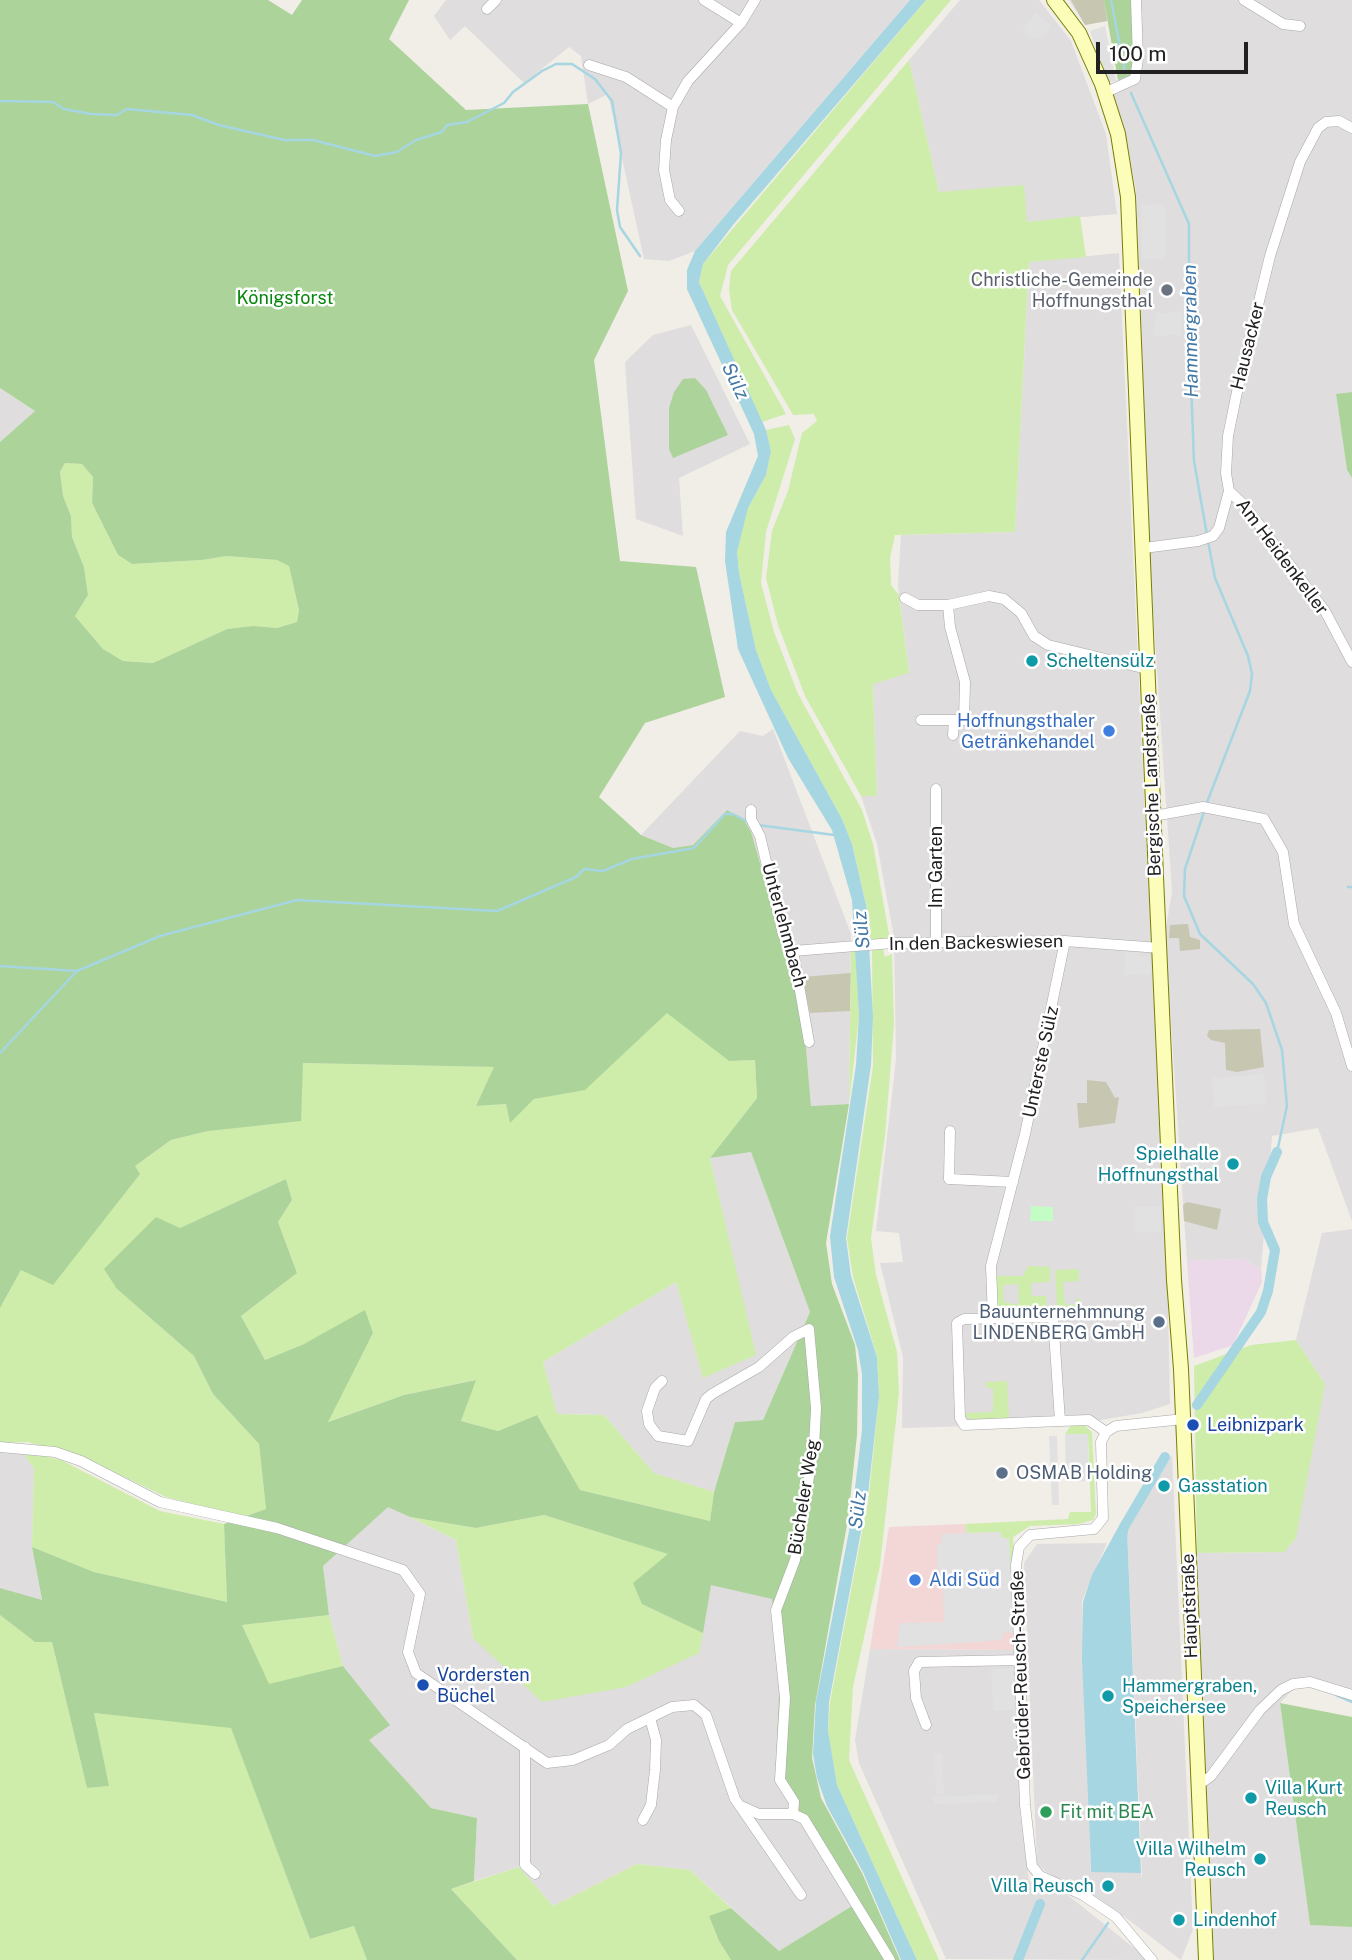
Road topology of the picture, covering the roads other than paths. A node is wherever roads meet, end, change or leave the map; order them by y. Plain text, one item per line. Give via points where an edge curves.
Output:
1 (496, 0) edge
2 (704, 0) edge
3 (755, 0) edge
4 (1054, 0) edge
5 (1136, 0) edge
6 (1244, 0) edge
7 (487, 9) dead end
8 (741, 23) junction
9 (1300, 26) dead end
10 (589, 65) dead end
11 (1104, 93) junction
12 (673, 107) junction
13 (1352, 128) edge
14 (679, 211) dead end
15 (1229, 491) junction
16 (1144, 548) junction
17 (905, 598) dead end
18 (948, 605) junction
19 (1352, 662) edge
20 (1147, 669) junction
21 (921, 720) dead end
22 (954, 720) junction
23 (953, 735) dead end
24 (936, 789) dead end
25 (751, 810) dead end
26 (1154, 816) junction
27 (1065, 941) junction
28 (936, 944) junction
29 (1160, 948) junction
30 (793, 951) junction
31 (810, 1042) dead end
32 (1352, 1066) edge
33 (950, 1131) dead end
34 (1013, 1182) junction
35 (1093, 1311) dead end
36 (1053, 1317) junction
37 (993, 1318) junction
38 (662, 1381) dead end
39 (1184, 1419) junction
40 (1060, 1421) junction
41 (1106, 1432) junction
42 (0, 1447) edge
43 (1021, 1660) junction
44 (1352, 1695) edge
45 (650, 1718) junction
46 (926, 1725) dead end
47 (525, 1747) junction
48 (1197, 1786) junction
49 (741, 1806) junction
50 (793, 1814) junction
51 (643, 1820) dead end
52 (535, 1874) dead end
53 (802, 1895) dead end
54 (1149, 1956) edge
55 (890, 1960) edge
56 (1138, 1960) edge
57 (1206, 1960) edge

1 - 7 street
2 - 8 street
3 - 8 street
4 - 11 main road, Bergische Landstraße via 1079,33
5 - 11 street via 1138,71 1135,79
6 - 9 street via 1283,24
8 - 12 street via 701,64
10 - 12 street via 626,77
11 - 16 main road, Bergische Landstraße via 1118,134 1128,188
12 - 14 street via 664,170 670,200
13 - 15 street, Hausacker via 1339,121 1326,122 1300,162 1270,256 1238,387 1228,436
15 - 16 street, Hausacker via 1226,510 1213,536
15 - 19 street, Am Heidenkeller via 1325,611
16 - 20 main road, Bergische Landstraße
17 - 18 street via 911,604
18 - 20 street via 977,597 1004,599 1021,613 1034,636 1048,645
18 - 22 street via 965,682 964,720
20 - 26 main road, Bergische Landstraße
21 - 22 street
22 - 23 street
24 - 28 street, Im Garten
25 - 30 street, Unterlehmbach via 783,934
26 - 29 main road, Bergische Landstraße
26 - 32 street via 1206,808 1257,816 1271,828 1285,861 1294,924 1336,1013
27 - 28 street, In den Backeswiesen
27 - 29 street, In den Backeswiesen
27 - 34 street, Unterste Sülz
28 - 30 street, In den Backeswiesen
29 - 39 main road, Bergische Landstraße
30 - 31 street, Unterlehmbach
33 - 34 street via 949,1179
34 - 37 street, Unterste Sülz via 991,1266
35 - 36 street
36 - 37 street
36 - 40 street
37 - 40 street via 957,1323 960,1418 964,1425
38 - 50 street, Bücheler Weg via 647,1411 649,1424 658,1436 688,1441 706,1399 809,1329 816,1408 814,1447 795,1560 776,1610 785,1698 779,1780 794,1802
39 - 41 street via 1116,1426
39 - 48 main road, Hauptstraße
40 - 41 street via 1088,1420
41 - 43 street, Gebrüder-Reusch-Straße via 1101,1443 1103,1518 1094,1529 1030,1535 1019,1547
42 - 47 street via 55,1452 160,1502 276,1528 396,1566 410,1575 420,1594 408,1652 416,1673
43 - 46 street via 919,1662 914,1671 916,1698
43 - 54 street, Gebrüder-Reusch-Straße via 1026,1814 1034,1871 1116,1917
44 - 48 street via 1310,1682 1281,1690 1259,1710 1211,1776
45 - 47 street via 609,1745 563,1763 547,1763
45 - 49 street via 680,1704 701,1709
45 - 51 street via 656,1740 655,1770 651,1805
47 - 52 street via 525,1865
48 - 57 main road, Hauptstraße
49 - 50 street via 759,1814
49 - 53 street
50 - 55 street, Bücheler Weg via 804,1819 815,1834
54 - 56 street

